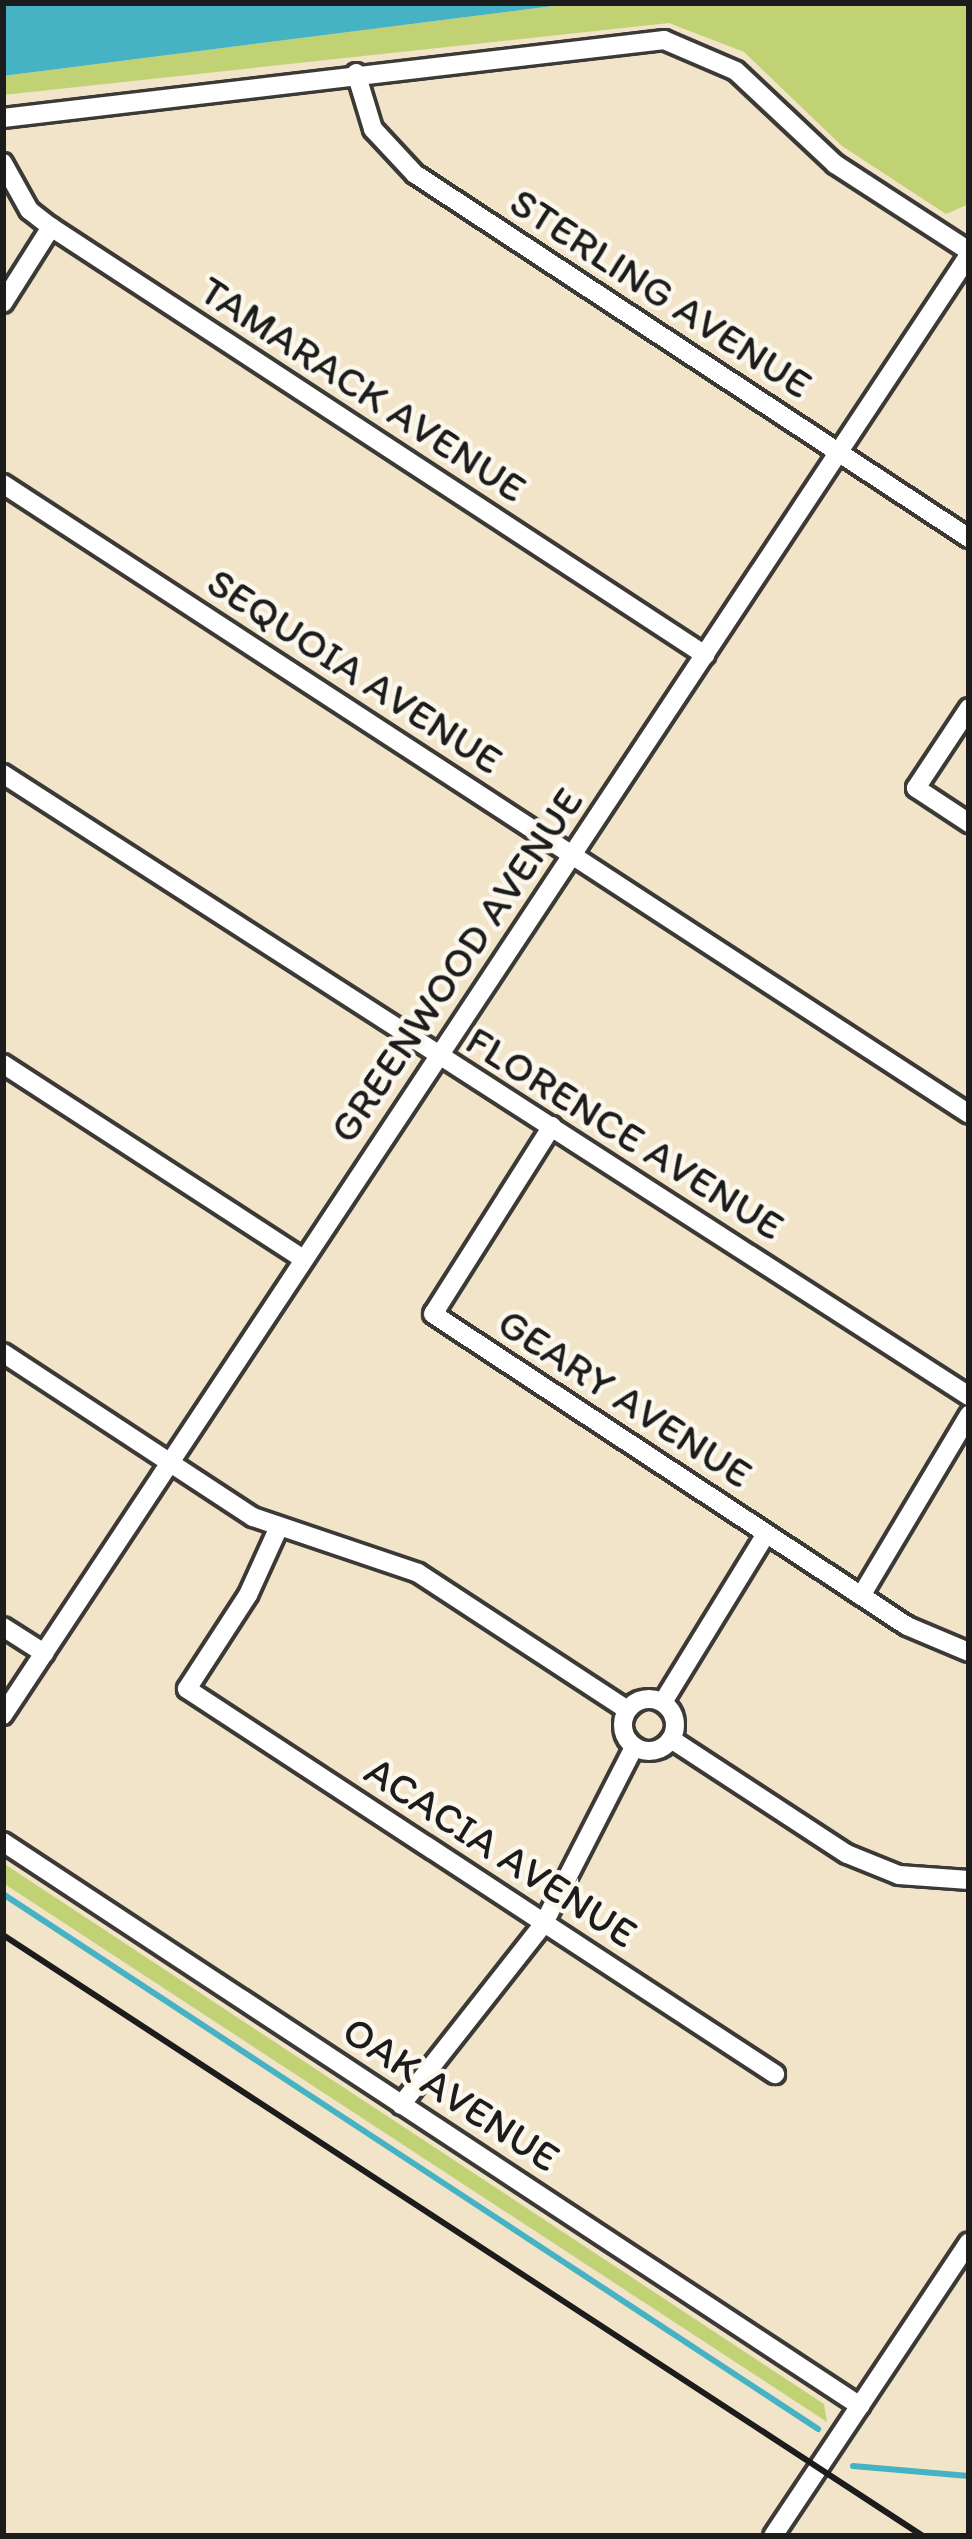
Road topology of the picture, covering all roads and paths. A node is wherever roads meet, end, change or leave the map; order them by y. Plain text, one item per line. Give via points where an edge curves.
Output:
1 (356, 73) junction
2 (3, 118) edge
3 (3, 163) edge
4 (51, 227) junction
5 (969, 253) edge
6 (3, 303) edge
7 (838, 453) junction
8 (3, 484) edge
9 (969, 538) edge
10 (705, 656) junction
11 (969, 708) edge
12 (3, 774) edge
13 (969, 823) edge
14 (572, 857) junction
15 (436, 1058) junction
16 (3, 1064) edge
17 (969, 1114) edge
18 (551, 1126) junction
19 (302, 1259) junction
20 (3, 1353) edge
21 (969, 1396) edge
22 (969, 1415) edge
23 (168, 1461) junction
24 (278, 1529) junction
25 (766, 1534) junction
26 (861, 1596) junction
27 (3, 1627) edge
28 (969, 1652) edge
29 (44, 1654) junction
30 (663, 1702) junction
31 (627, 1710) junction
32 (3, 1715) edge
33 (671, 1739) junction
34 (634, 1747) junction
35 (3, 1842) edge
36 (969, 1880) edge
37 (544, 1923) junction
38 (775, 2074) dead end
39 (401, 2105) junction
40 (969, 2242) edge
41 (860, 2405) junction
42 (773, 2536) edge

1 - 2 street
1 - 5 street via 664,40 736,71 835,164
1 - 7 street, STERLING AVENUE via 373,129 415,174
3 - 4 street, TAMARACK AVENUE via 29,211
4 - 6 street
4 - 10 street, TAMARACK AVENUE
5 - 7 street, GREENWOOD AVENUE
7 - 9 street, STERLING AVENUE
7 - 10 street, GREENWOOD AVENUE
8 - 14 street, SEQUOIA AVENUE
10 - 14 street, GREENWOOD AVENUE
11 - 13 street via 916,788
12 - 15 street, FLORENCE AVENUE
14 - 15 street, GREENWOOD AVENUE
14 - 17 street, SEQUOIA AVENUE
15 - 18 street, FLORENCE AVENUE
15 - 19 street, GREENWOOD AVENUE
16 - 19 street
18 - 21 street, FLORENCE AVENUE
18 - 25 street, GEARY AVENUE via 433,1314
19 - 23 street, GREENWOOD AVENUE
20 - 23 street
22 - 26 street
23 - 24 street
23 - 29 street, GREENWOOD AVENUE
24 - 31 street via 403,1565
24 - 37 street, ACACIA AVENUE via 248,1595 187,1690
25 - 26 street, GEARY AVENUE
25 - 30 street
26 - 28 street, GEARY AVENUE
27 - 29 street
29 - 32 street, GREENWOOD AVENUE
30 - 31 street via 646,1699
30 - 33 street via 675,1723
31 - 34 street via 622,1727
33 - 34 street via 652,1751
33 - 36 street via 848,1854 899,1874
34 - 37 street
35 - 39 street, OAK AVENUE
37 - 38 street, ACACIA AVENUE
37 - 39 street
39 - 41 street, OAK AVENUE
40 - 41 street
41 - 42 street

